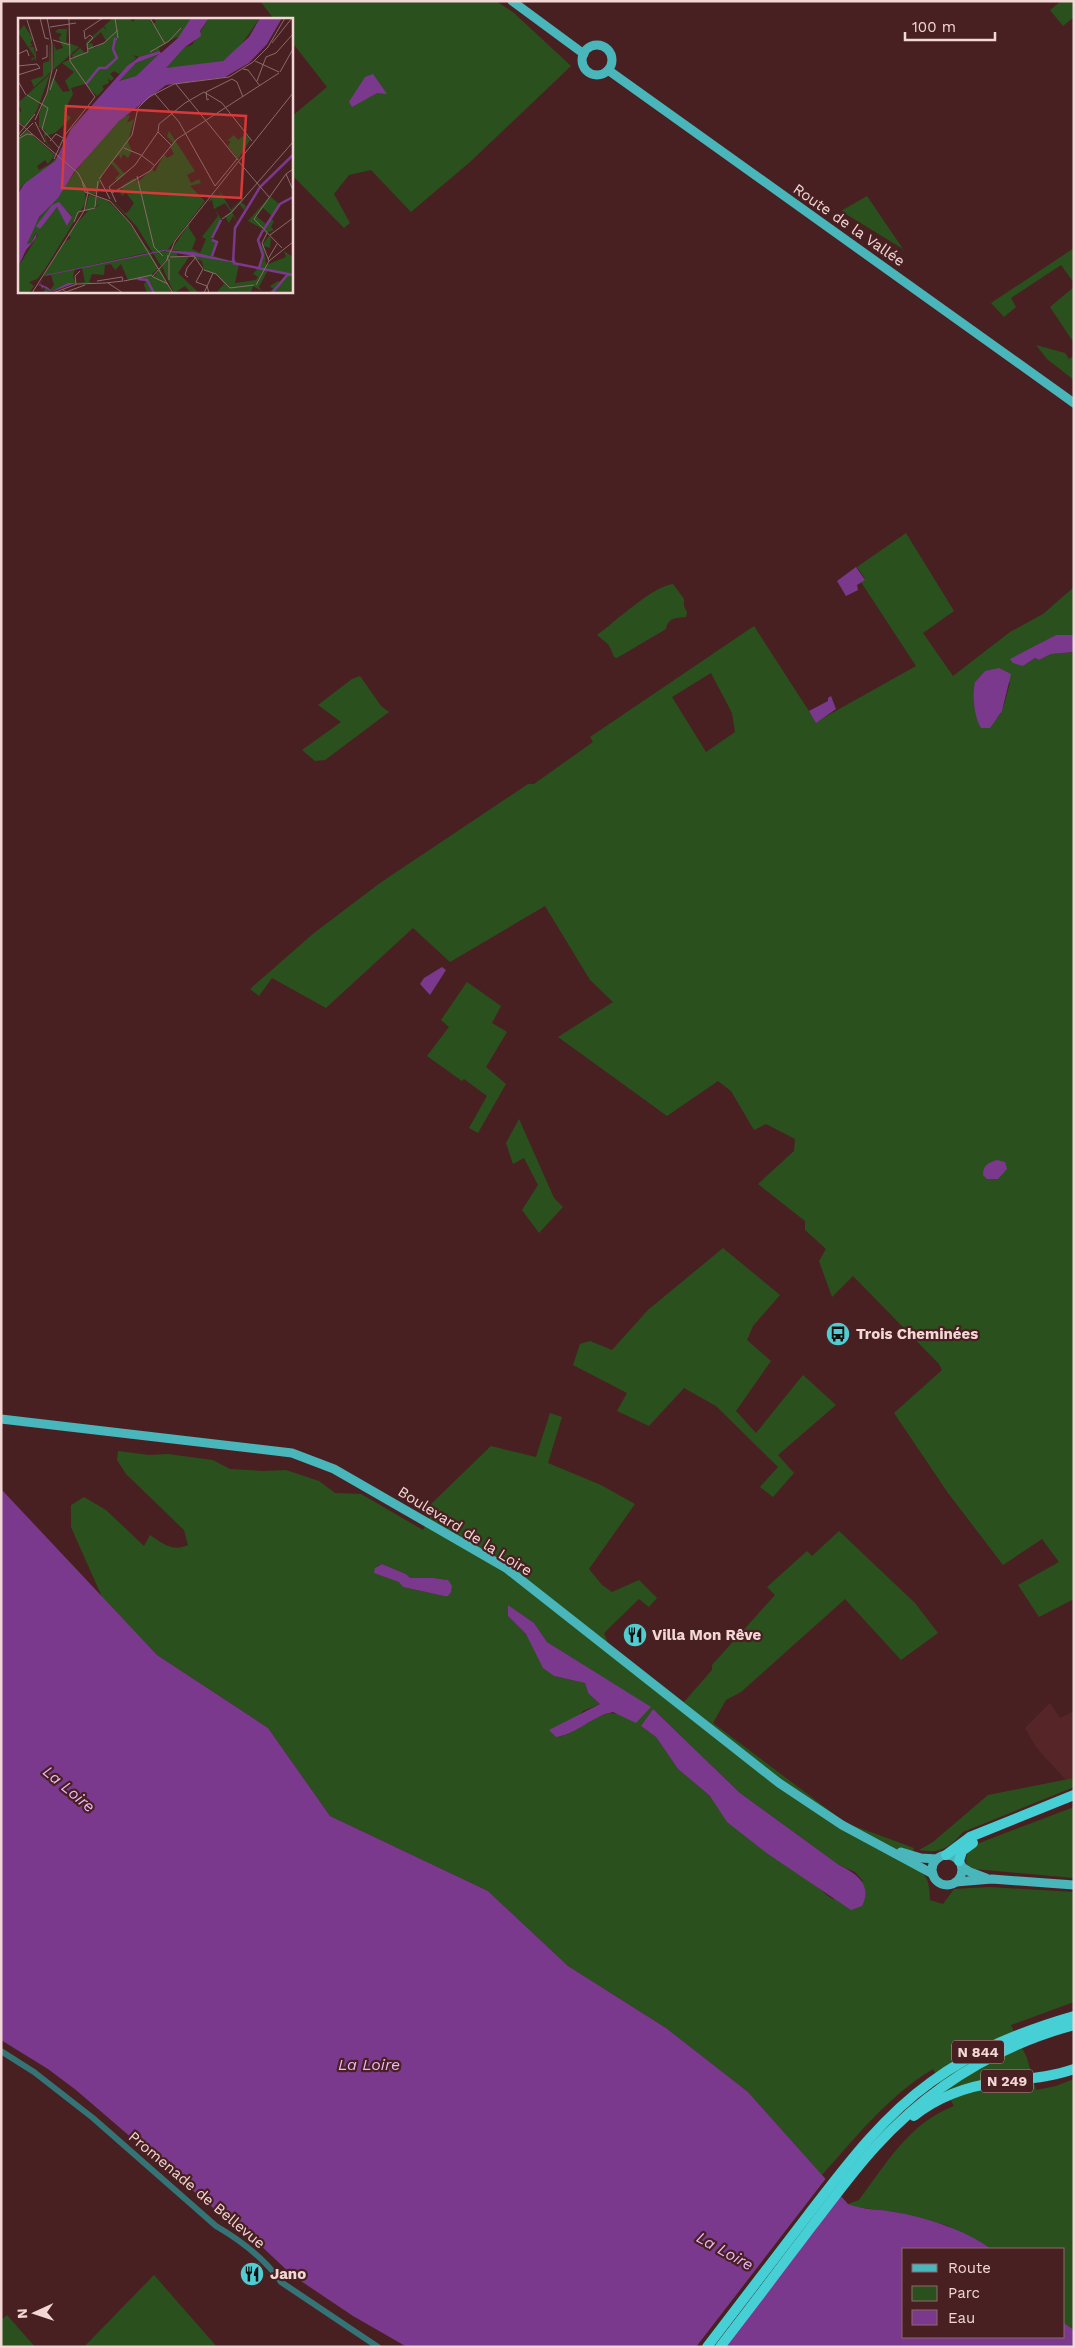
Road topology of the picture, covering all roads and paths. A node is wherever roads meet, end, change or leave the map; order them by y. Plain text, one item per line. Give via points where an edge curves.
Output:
1 (512, 1) edge
2 (584, 54) junction
3 (608, 70) junction
4 (1074, 403) edge
5 (1, 1419) edge
6 (1074, 1795) edge
7 (1074, 1801) edge
8 (871, 1842) junction
9 (941, 1857) junction
10 (960, 1864) junction
11 (933, 1874) junction
12 (992, 1879) junction
13 (956, 1882) junction
14 (1074, 1885) edge
15 (1074, 2008) edge
16 (1074, 2016) edge
17 (1074, 2025) edge
18 (1044, 2026) junction
19 (1, 2051) edge
20 (1074, 2069) edge
21 (936, 2091) junction
22 (900, 2121) joint
23 (844, 2177) junction
24 (378, 2347) edge
25 (707, 2347) edge
26 (720, 2347) edge

1 - 2 main road
2 - 3 main road via 583,63 591,73 600,75
2 - 3 main road via 595,46 607,50 612,62
3 - 4 main road, Route de la Vallée
5 - 8 main road, Boulevard de la Loire via 292,1453 334,1469 506,1568 779,1783
6 - 9 highway via 970,1837
7 - 10 highway via 971,1844 962,1851
8 - 9 main road, Boulevard de la Loire via 903,1853
8 - 11 main road, Boulevard de la Loire
9 - 10 main road via 955,1857
9 - 11 main road via 933,1866
10 - 12 main road via 970,1872
10 - 13 main road via 961,1875
11 - 13 main road via 944,1884
12 - 13 main road
12 - 14 main road
15 - 18 highway
16 - 18 highway, N 844
17 - 18 highway, N 844
18 - 21 highway, N 844
18 - 21 highway, N 844 via 1029,2029 980,2051
19 - 24 street, Promenade de Bellevue via 93,2118 216,2226 262,2260 281,2282
20 - 21 highway, N 249 via 1041,2078
21 - 22 highway, N 249 via 911,2119
21 - 23 highway, N 844 via 889,2117
22 - 23 highway, N 844
23 - 25 highway, N 844
23 - 26 highway, N 844

